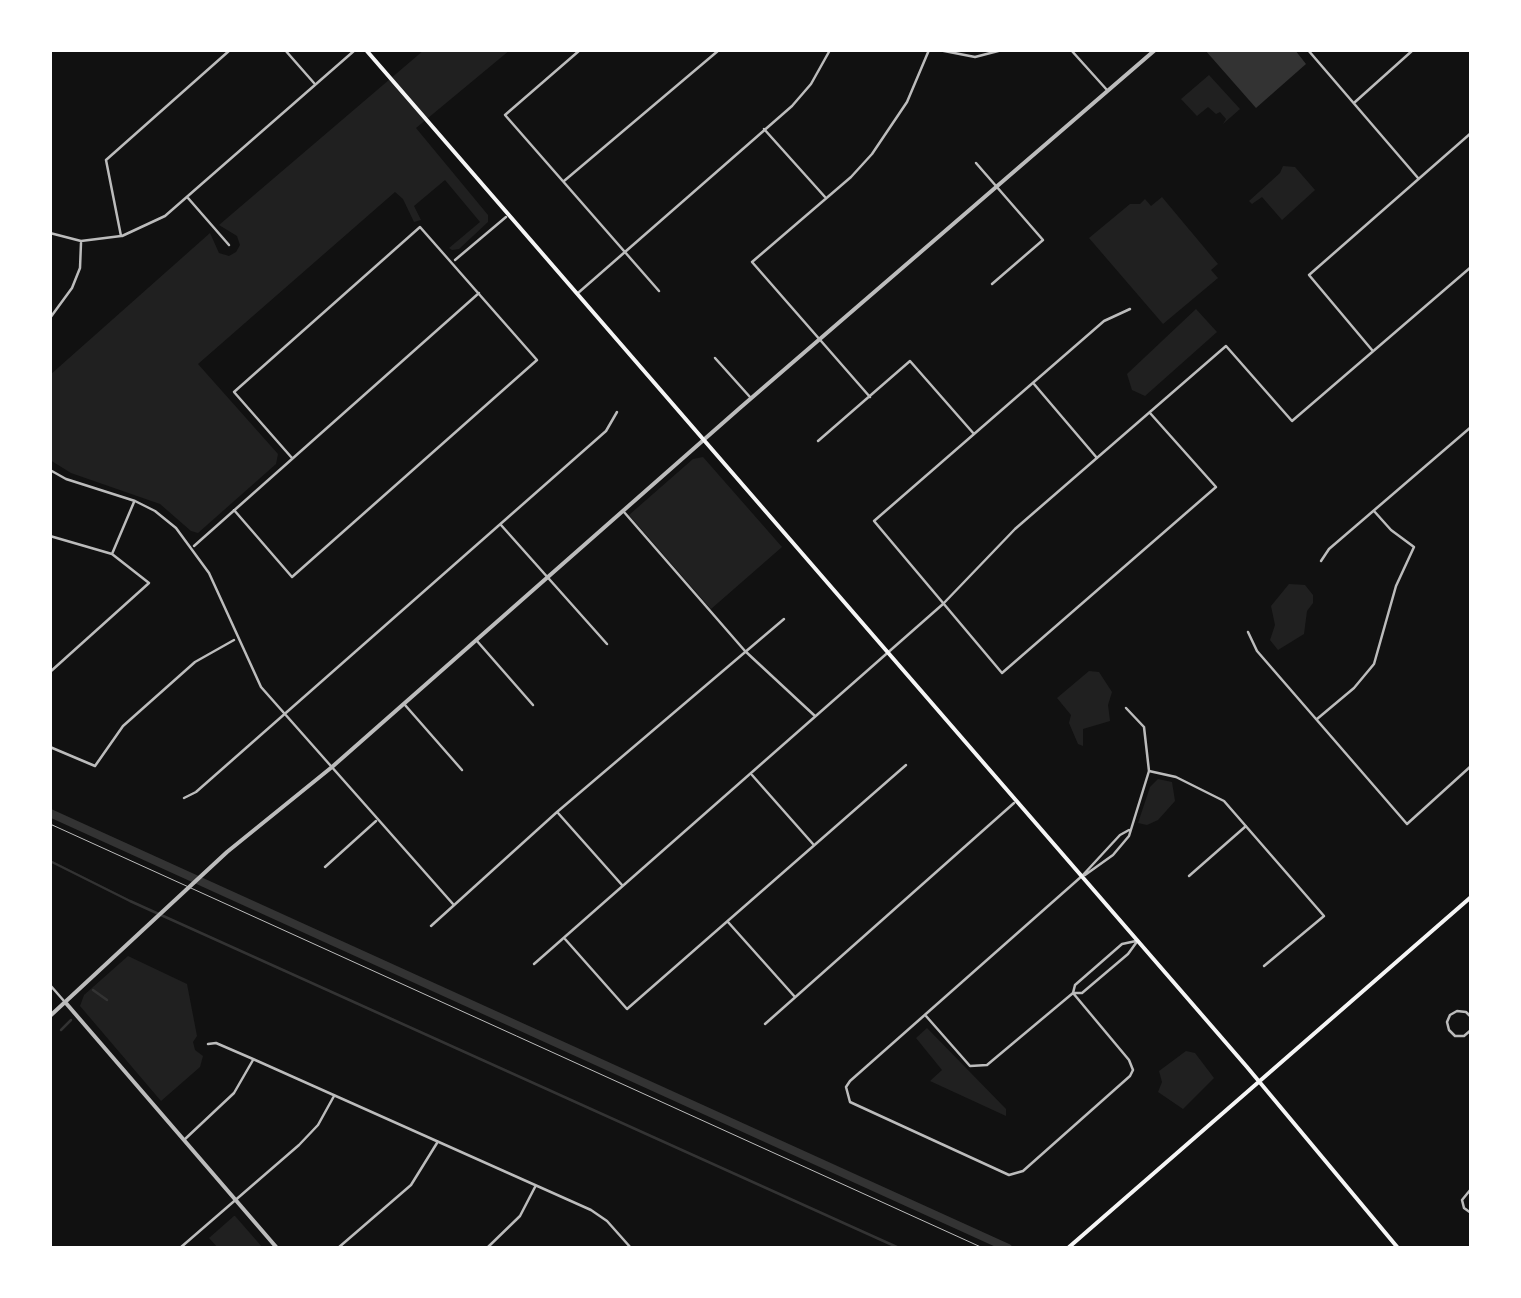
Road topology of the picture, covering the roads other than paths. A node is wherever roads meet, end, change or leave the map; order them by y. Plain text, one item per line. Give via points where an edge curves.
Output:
1 (230, 50) edge
2 (285, 50) edge
3 (355, 50) edge
4 (366, 50) edge
5 (580, 50) edge
6 (719, 50) edge
7 (830, 50) edge
8 (929, 50) edge
9 (939, 50) edge
10 (1002, 50) edge
11 (1072, 50) edge
12 (1155, 50) edge
13 (1308, 50) edge
14 (1413, 50) edge
15 (315, 85) junction
16 (1108, 92) junction
17 (1354, 102) junction
18 (764, 129) junction
19 (1471, 133) edge
20 (976, 163) dead end
21 (1420, 179) junction
22 (563, 182) junction
23 (996, 187) junction
24 (187, 197) junction
25 (826, 198) junction
26 (507, 216) junction
27 (50, 233) edge
28 (121, 236) junction
29 (81, 241) junction
30 (228, 246) dead end
31 (624, 252) junction
32 (453, 262) junction
33 (1471, 266) edge
34 (992, 284) dead end
35 (659, 291) dead end
36 (479, 293) junction
37 (577, 294) junction
38 (1130, 308) dead end
39 (50, 318) edge
40 (820, 340) junction
41 (1374, 352) junction
42 (715, 358) dead end
43 (1033, 383) junction
44 (870, 397) junction
45 (751, 398) junction
46 (618, 412) dead end
47 (1149, 412) junction
48 (1471, 426) edge
49 (974, 434) junction
50 (704, 440) junction
51 (818, 442) dead end
52 (292, 458) junction
53 (1096, 458) junction
54 (50, 470) edge
55 (135, 501) junction
56 (234, 510) junction
57 (1374, 510) junction
58 (623, 511) junction
59 (500, 524) junction
60 (52, 537) edge
61 (50, 545) edge
62 (193, 547) junction
63 (112, 554) junction
64 (1321, 561) dead end
65 (547, 577) junction
66 (943, 604) junction
67 (784, 618) dead end
68 (1248, 632) dead end
69 (237, 638) junction
70 (476, 640) junction
71 (607, 644) dead end
72 (745, 651) junction
73 (888, 653) junction
74 (50, 672) edge
75 (404, 704) junction
76 (533, 706) dead end
77 (1126, 708) dead end
78 (285, 713) junction
79 (816, 716) junction
80 (1317, 719) junction
81 (50, 748) edge
82 (906, 765) dead end
83 (1471, 766) edge
84 (332, 767) junction
85 (462, 770) dead end
86 (1149, 772) junction
87 (750, 773) junction
88 (184, 798) dead end
89 (1016, 801) junction
90 (557, 812) junction
91 (377, 820) junction
92 (50, 824) edge
93 (1247, 825) junction
94 (1128, 830) junction
95 (814, 845) junction
96 (1112, 846) junction
97 (1118, 849) junction
98 (324, 867) dead end
99 (1082, 876) junction
100 (1189, 876) dead end
101 (622, 885) junction
102 (191, 887) junction
103 (1471, 897) edge
104 (453, 904) junction
105 (727, 921) junction
106 (431, 926) dead end
107 (563, 937) junction
108 (1138, 940) junction
109 (534, 964) dead end
110 (1264, 966) dead end
111 (1087, 974) junction
112 (1095, 982) junction
113 (50, 985) edge
114 (1073, 993) junction
115 (796, 997) junction
116 (65, 1002) junction
117 (926, 1015) junction
118 (1470, 1015) edge
119 (50, 1016) edge
120 (765, 1024) dead end
121 (1471, 1030) edge
122 (208, 1044) dead end
123 (253, 1059) junction
124 (1259, 1082) junction
125 (335, 1095) junction
126 (184, 1140) junction
127 (437, 1141) junction
128 (535, 1186) junction
129 (1471, 1189) edge
130 (236, 1201) junction
131 (1471, 1213) edge
132 (180, 1248) edge
133 (277, 1248) edge
134 (338, 1248) edge
135 (486, 1248) edge
136 (631, 1248) edge
137 (982, 1248) edge
138 (1068, 1248) edge
139 (1398, 1248) edge

1 - 28 street via 106,160
2 - 15 street
3 - 15 street
4 - 26 main road
5 - 22 street via 506,115
6 - 22 street
7 - 18 street via 811,84
8 - 25 street via 890,130
9 - 10 street via 976,57
11 - 16 street
12 - 16 street
13 - 17 street
14 - 17 street
15 - 24 street
16 - 23 street
17 - 21 street
18 - 25 street
18 - 31 street
19 - 21 street
20 - 23 street
21 - 41 street via 1308,275
22 - 31 street
23 - 34 street via 1043,240
23 - 40 street
24 - 28 street via 153,223
24 - 30 street
25 - 40 street via 752,262
26 - 32 street
26 - 37 main road
27 - 29 street
28 - 29 street
29 - 39 street via 72,288
31 - 35 street
31 - 37 street
32 - 36 street
32 - 52 street via 420,227 234,392
33 - 41 street
36 - 52 street
36 - 56 street via 537,360 292,576
37 - 50 main road
38 - 43 street via 1104,321
40 - 44 street
40 - 45 street
41 - 47 street via 1292,421 1226,346
42 - 45 street
43 - 49 street
43 - 53 street
44 - 49 street via 910,362
44 - 51 street
45 - 50 street
46 - 59 street via 606,432
47 - 53 street
47 - 66 street via 1216,488 1002,673
48 - 57 street
49 - 66 street via 874,520
50 - 58 street
50 - 73 main road
52 - 56 street
53 - 66 street
54 - 55 street
55 - 62 street
55 - 63 street
56 - 62 street
57 - 64 street
57 - 80 street via 1414,548 1374,664
58 - 65 street
58 - 72 street
59 - 65 street
59 - 78 street
60 - 61 street
60 - 63 street
62 - 69 street
63 - 74 street via 149,583
65 - 70 street
65 - 71 street
66 - 73 street
67 - 72 street
68 - 80 street
69 - 78 street via 261,687
69 - 81 street via 195,662 123,726 95,766
70 - 75 street
70 - 76 street
72 - 79 street
72 - 90 street
73 - 79 street
73 - 89 main road
75 - 84 street
75 - 85 street
77 - 86 street via 1144,727
78 - 84 street
78 - 88 street
79 - 87 street
80 - 83 street via 1407,824
82 - 95 street
84 - 91 street
84 - 102 street
86 - 93 street via 1193,784
86 - 94 street
87 - 95 street
87 - 101 street
89 - 99 main road
89 - 115 street
90 - 101 street
90 - 104 street
91 - 98 street
91 - 104 street
92 - 102 lane
93 - 100 street
93 - 110 street via 1324,916
94 - 96 street
94 - 97 street
95 - 105 street
96 - 97 street
96 - 99 street
97 - 99 street
99 - 108 main road
99 - 117 street
101 - 107 street
102 - 116 street
102 - 137 lane
103 - 124 main road
104 - 106 street
105 - 107 street via 627,1009
105 - 115 street
107 - 109 street
108 - 111 street via 1122,944
108 - 112 street
108 - 124 main road
111 - 112 street
111 - 114 street
112 - 114 street
113 - 116 street
114 - 117 street via 981,1067 970,1066
114 - 117 street via 1132,1064 1130,1076 1018,1174 856,1107 848,1095 850,1081
115 - 120 street
116 - 119 street
116 - 126 street
118 - 121 street via 1454,1012 1447,1027 1459,1036
122 - 123 street
123 - 125 street
123 - 126 street via 234,1093
124 - 138 main road
124 - 139 main road
125 - 127 street
125 - 130 street via 308,1135
126 - 130 street
127 - 128 street
127 - 134 street via 411,1185
128 - 135 street via 520,1216
128 - 136 street via 591,1210
129 - 131 street via 1462,1200
130 - 132 street
130 - 133 street

